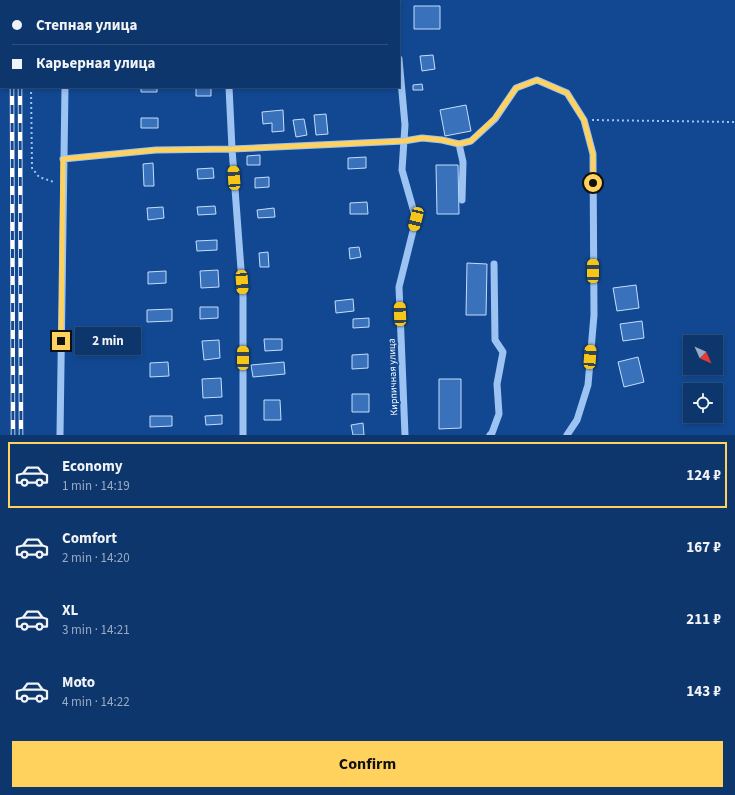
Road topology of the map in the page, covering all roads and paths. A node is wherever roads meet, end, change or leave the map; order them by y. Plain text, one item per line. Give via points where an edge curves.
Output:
1 (400, 72) edge
2 (31, 88) edge
3 (65, 88) edge
4 (229, 88) edge
5 (584, 120) junction
6 (735, 122) edge
7 (404, 141) junction
8 (459, 144) junction
9 (232, 149) junction
10 (63, 159) junction
11 (63, 184) junction
12 (462, 200) dead end
13 (494, 264) dead end
14 (60, 435) edge
15 (243, 435) edge
16 (405, 435) edge
17 (490, 435) edge
18 (567, 435) edge

1 - 7 street, Кирпичная улица
2 - 11 path via 32,168 39,177
3 - 10 street
4 - 9 street
5 - 6 path
5 - 8 street via 567,93 537,80 516,88 495,118 471,141
5 - 18 street via 593,154 594,314 588,385 577,420
7 - 8 street via 422,138
7 - 9 street
7 - 16 street, Кирпичная улица via 402,170 416,219 399,287
8 - 12 street via 463,162
9 - 10 street via 156,150
9 - 15 street via 243,296
10 - 11 street
11 - 14 street
13 - 17 street via 495,340 503,352 497,384 499,414

